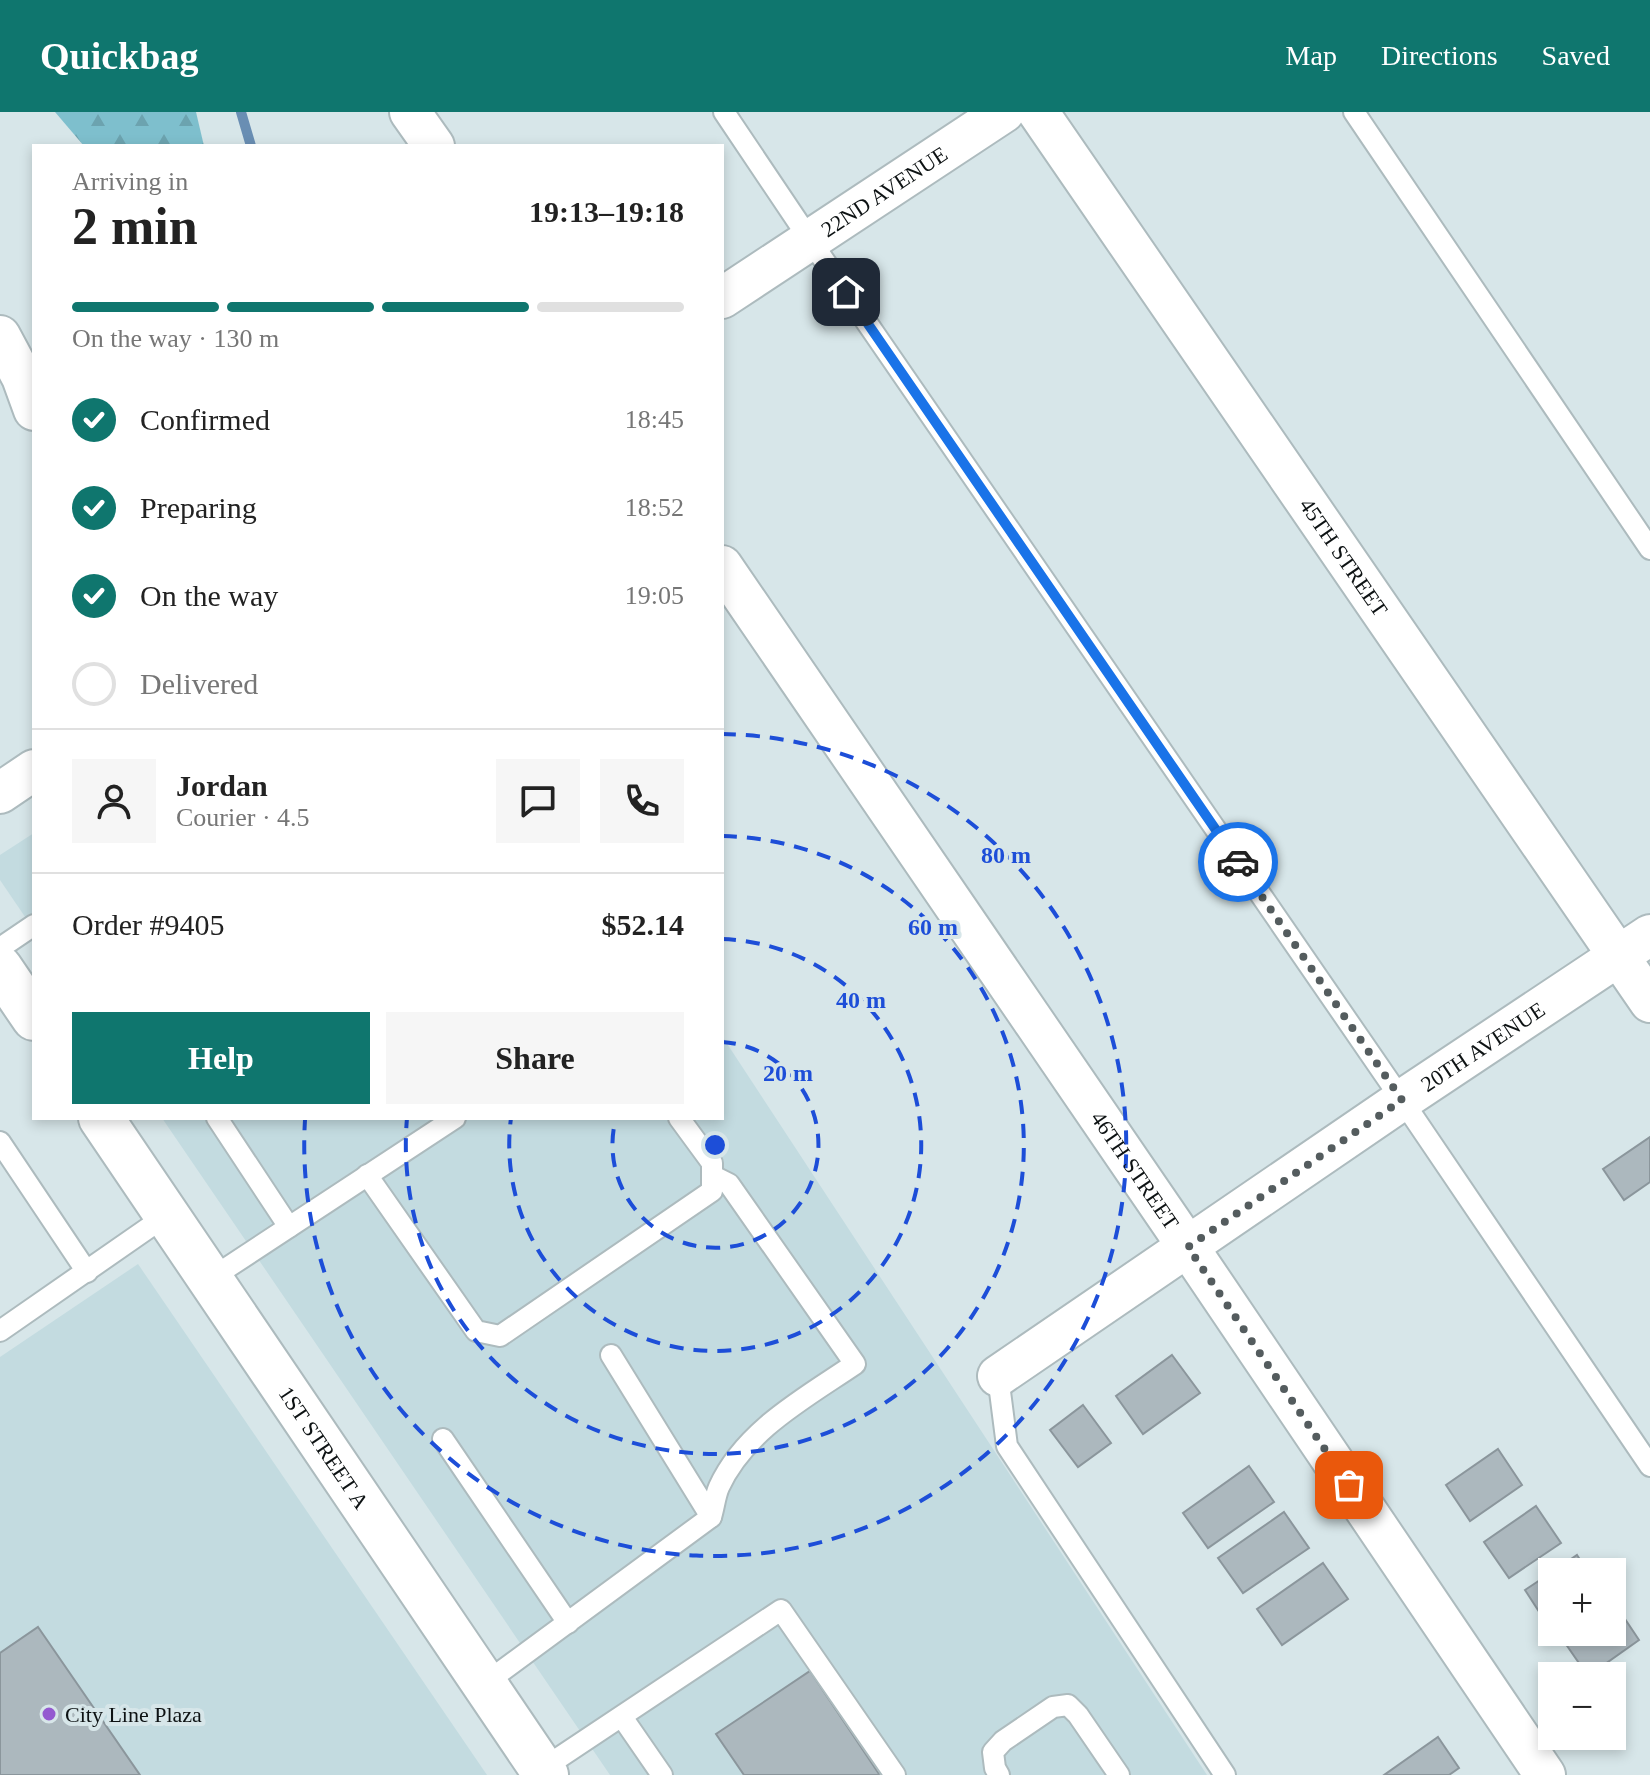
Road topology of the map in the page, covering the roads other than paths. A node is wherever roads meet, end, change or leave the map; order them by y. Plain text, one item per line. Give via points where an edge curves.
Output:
1 (410, 112) edge
2 (724, 112) edge
3 (1004, 112) edge
4 (1038, 112) edge
5 (1354, 112) edge
6 (433, 144) edge
7 (810, 240) junction
8 (724, 297) edge
9 (0, 336) edge
10 (32, 404) edge
11 (1650, 549) edge
12 (724, 569) edge
13 (32, 771) edge
14 (0, 793) edge
15 (32, 926) edge
16 (1634, 946) edge
17 (0, 948) edge
18 (1650, 1002) edge
19 (1402, 1100) junction
20 (102, 1120) edge
21 (218, 1120) edge
22 (452, 1120) edge
23 (680, 1120) edge
24 (0, 1142) edge
25 (367, 1175) junction
26 (713, 1176) junction
27 (167, 1215) junction
28 (289, 1227) junction
29 (1188, 1247) junction
30 (87, 1272) junction
31 (210, 1279) junction
32 (0, 1331) edge
33 (611, 1355) dead end
34 (998, 1376) joint
35 (443, 1439) dead end
36 (1650, 1466) edge
37 (711, 1517) junction
38 (568, 1623) junction
39 (484, 1684) junction
40 (622, 1717) junction
41 (544, 1772) edge
42 (662, 1775) edge
43 (895, 1775) edge
44 (999, 1775) edge
45 (1119, 1775) edge
46 (1225, 1775) edge
47 (1545, 1775) edge

1 - 6 street
2 - 7 lane
3 - 7 street, 22ND AVENUE
4 - 16 street, 45TH STREET
5 - 11 lane
7 - 8 street, 22ND AVENUE
7 - 19 lane
9 - 10 street
12 - 29 street, 46TH STREET
13 - 14 street
15 - 17 lane
16 - 18 street, 45TH STREET
16 - 19 street, 20TH AVENUE
19 - 29 street, 20TH AVENUE
19 - 36 lane
20 - 27 street, 1ST STREET A
21 - 28 lane
22 - 25 lane
23 - 26 lane via 712,1163
24 - 30 lane
25 - 26 lane via 476,1331 500,1336 712,1191
25 - 28 lane
26 - 37 lane via 729,1184 855,1364 771,1421 736,1459 719,1488
27 - 30 lane
27 - 31 street, 1ST STREET A
28 - 31 lane
29 - 34 street, 20TH AVENUE
29 - 47 street, 46TH STREET
30 - 32 lane
31 - 39 street, 1ST STREET A
33 - 37 lane
34 - 46 lane via 1007,1446
35 - 38 lane
37 - 38 lane
38 - 39 lane
39 - 41 street, 1ST STREET A
40 - 41 lane
40 - 42 lane
40 - 43 lane via 781,1610
44 - 45 lane via 993,1752 1003,1741 1053,1707 1068,1705

